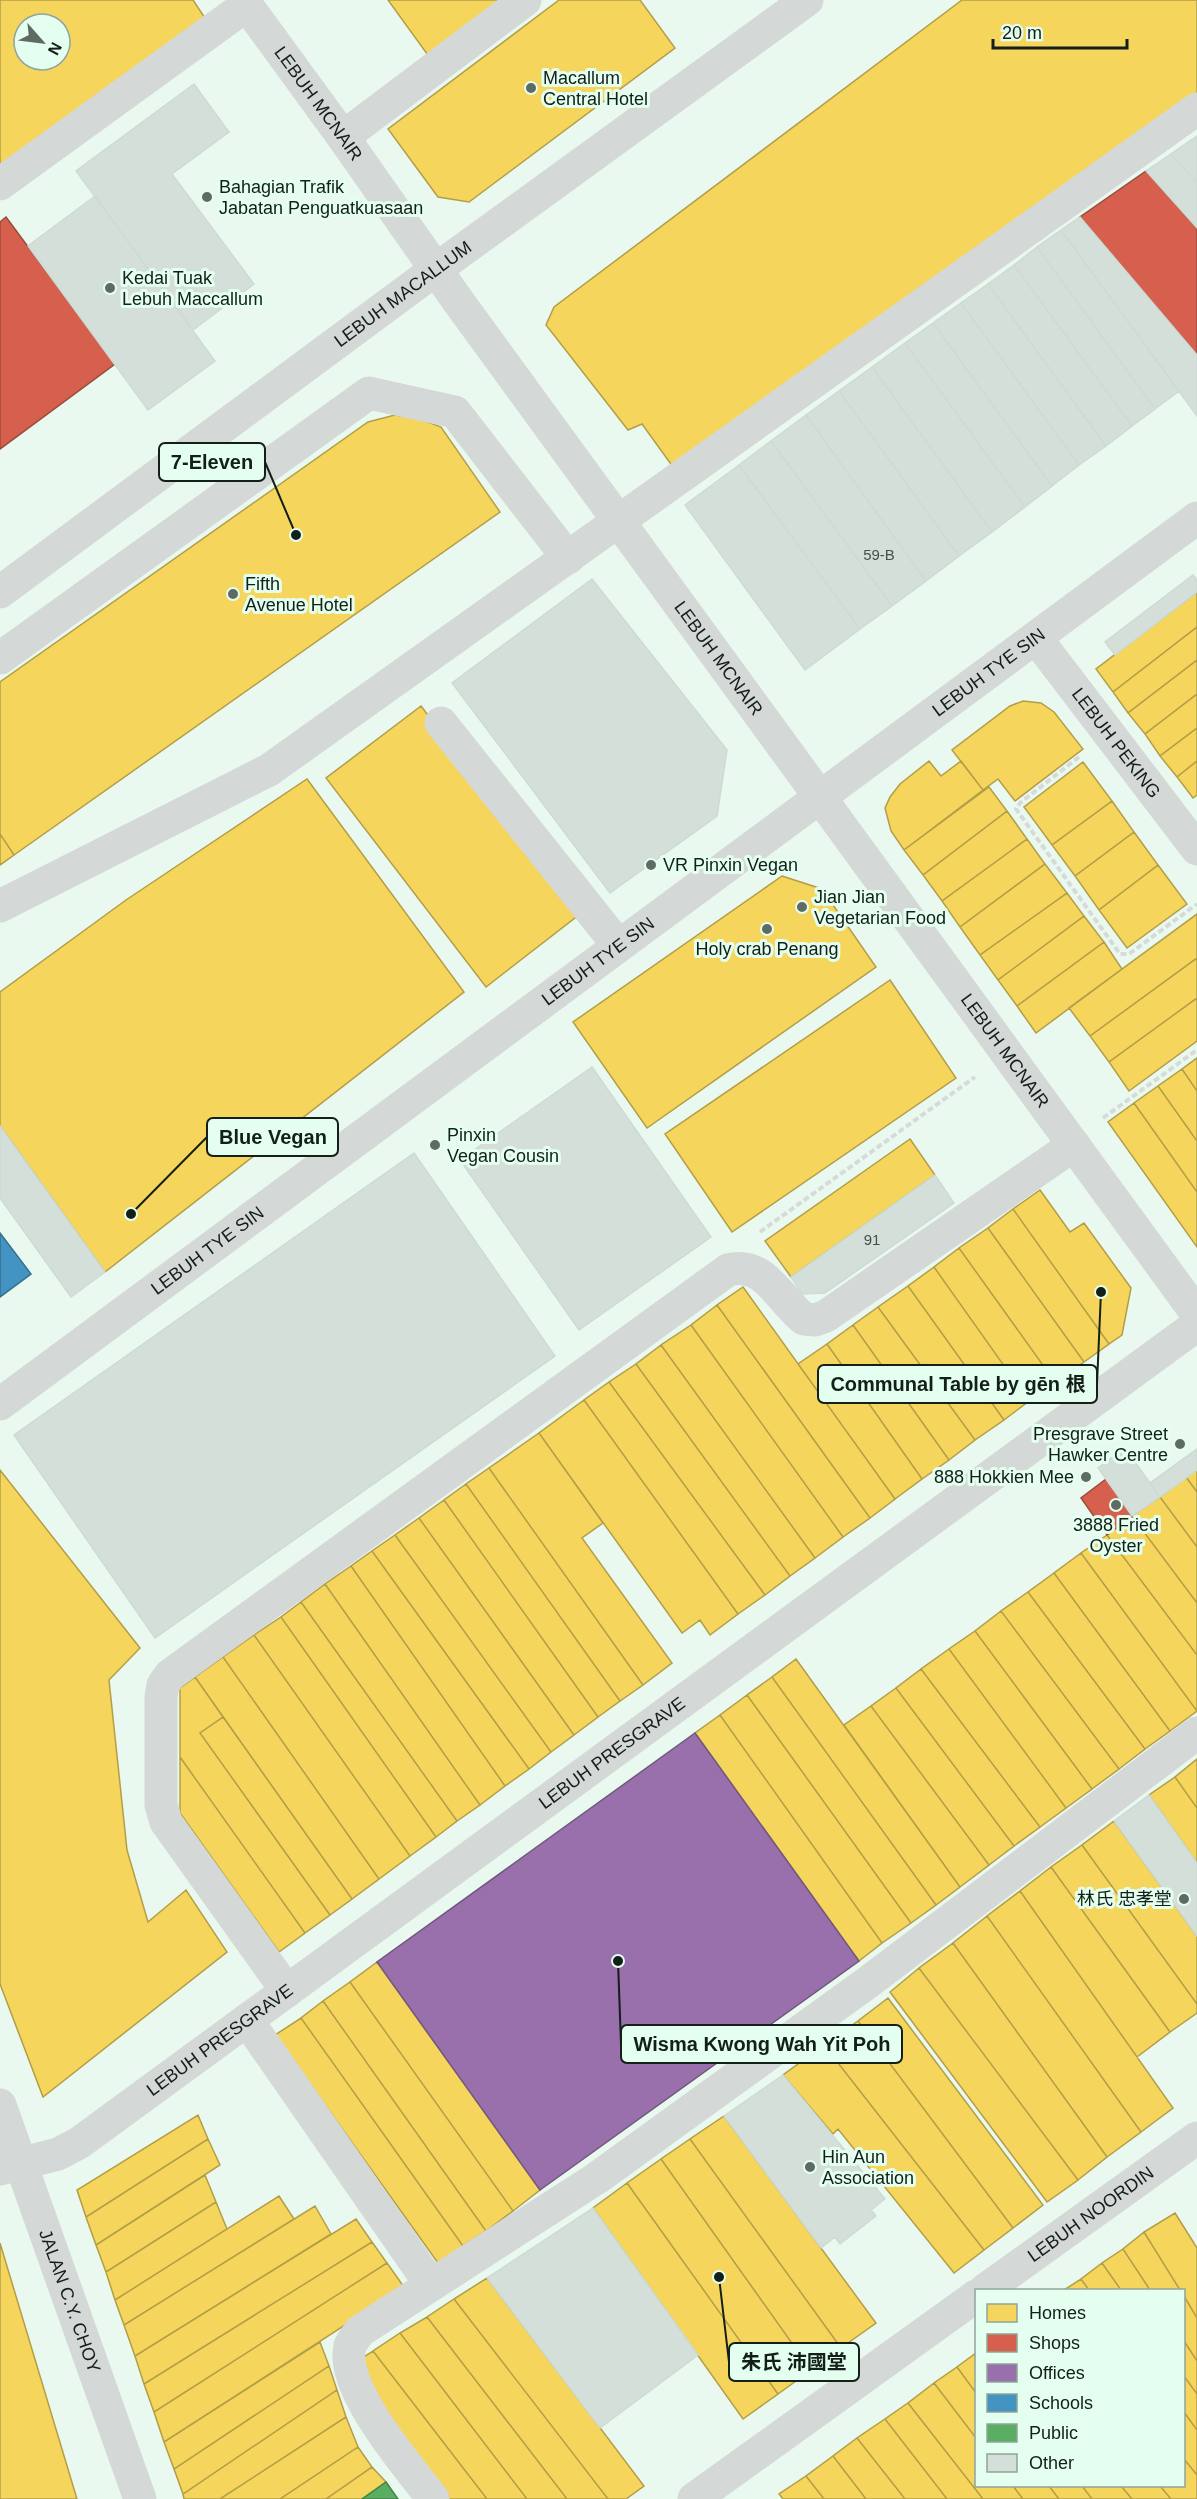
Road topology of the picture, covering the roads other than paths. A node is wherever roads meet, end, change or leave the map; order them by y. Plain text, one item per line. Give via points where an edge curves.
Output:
1 (525, 0) edge
2 (807, 0) edge
3 (245, 3) edge
4 (1197, 109) edge
5 (343, 137) junction
6 (0, 184) edge
7 (435, 270) junction
8 (1197, 518) edge
9 (620, 522) junction
10 (568, 558) junction
11 (0, 592) edge
12 (1036, 638) junction
13 (0, 658) edge
14 (441, 723) dead end
15 (820, 796) junction
16 (1197, 849) edge
17 (0, 906) edge
18 (618, 945) junction
19 (1072, 1143) junction
20 (1197, 1314) edge
21 (1197, 1325) edge
22 (0, 1404) edge
23 (1197, 1733) edge
24 (287, 1990) junction
25 (247, 2020) junction
26 (0, 2104) edge
27 (1197, 2138) edge
28 (10, 2167) edge
29 (431, 2285) junction
30 (986, 2289) edge
31 (975, 2297) edge
32 (140, 2499) edge
33 (433, 2499) edge
34 (694, 2499) edge

1 - 5 street
2 - 7 street, LEBUH MACALLUM
3 - 5 street, LEBUH MCNAIR
3 - 6 street
4 - 9 street
5 - 7 street, LEBUH MCNAIR
7 - 9 street, LEBUH MCNAIR
7 - 11 street, LEBUH MACALLUM
8 - 12 street, LEBUH TYE SIN
9 - 10 street
9 - 15 street, LEBUH MCNAIR
10 - 13 street via 455,412 369,393
10 - 17 street via 269,770
12 - 15 street, LEBUH TYE SIN
12 - 16 street, LEBUH PEKING
14 - 18 street
15 - 18 street, LEBUH TYE SIN
15 - 19 street, LEBUH MCNAIR
18 - 22 street, LEBUH TYE SIN
19 - 20 street, LEBUH MCNAIR
19 - 24 street via 826,1316 804,1319 760,1274 740,1266 728,1270 170,1675 163,1685 161,1805 166,1822
21 - 24 street, LEBUH PRESGRAVE
23 - 29 street via 867,1983 597,2178
24 - 25 street, LEBUH PRESGRAVE
25 - 28 street, LEBUH PRESGRAVE via 79,2143 58,2154
25 - 29 street
26 - 28 street, JALAN C.Y. CHOY
27 - 30 street, LEBUH NOORDIN
28 - 32 street, JALAN C.Y. CHOY
29 - 33 street via 360,2331 350,2345 350,2367 368,2410
31 - 34 street

